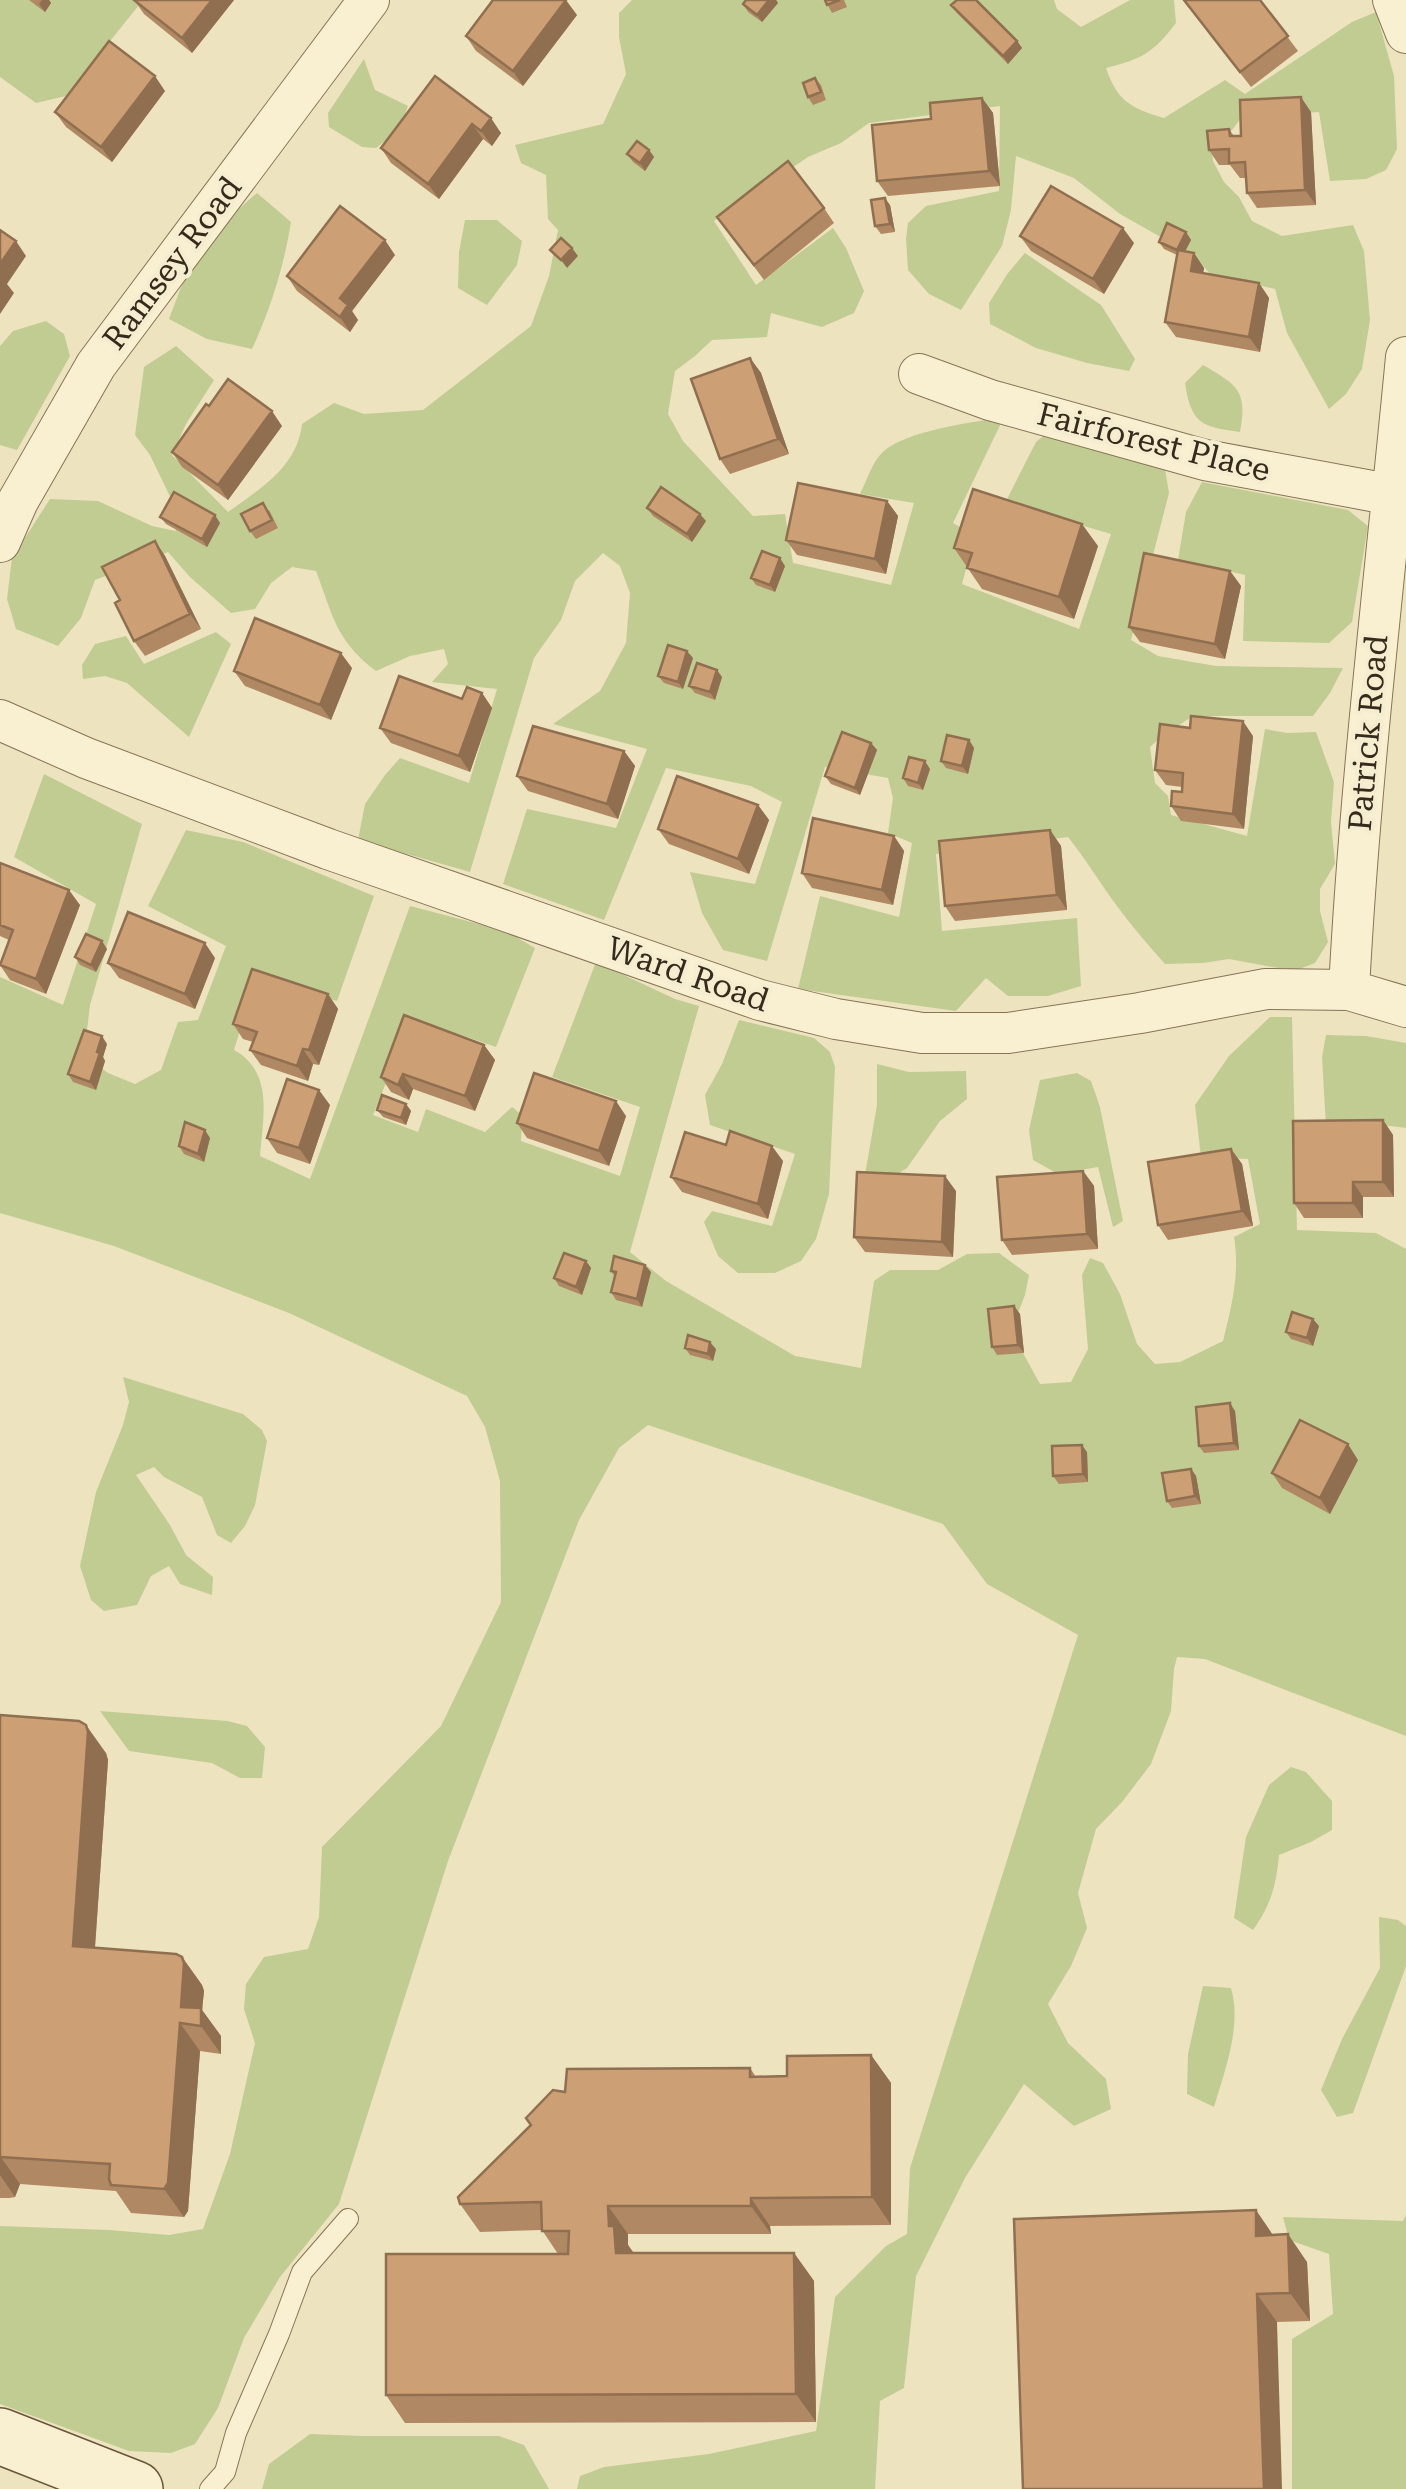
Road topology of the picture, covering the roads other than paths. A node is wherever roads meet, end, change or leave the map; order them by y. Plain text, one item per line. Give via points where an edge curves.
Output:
1 (369, 0) edge
2 (1393, 0) edge
3 (1406, 33) edge
4 (1406, 358) edge
5 (919, 374) dead end
6 (1392, 495) junction
7 (0, 542) edge
8 (0, 720) edge
9 (1348, 990) junction
10 (1406, 1007) edge
11 (348, 2219) dead end
12 (0, 2436) edge
13 (135, 2489) edge
14 (210, 2489) edge

1 - 7 street, Ramsey Road via 96,365
2 - 3 street
4 - 6 street, Patrick Road
5 - 6 street, Fairforest Place via 1205,460
6 - 9 street, Patrick Road
8 - 9 street, Ward Road via 328,849 742,994 836,1019 922,1034 1008,1034 1266,989
9 - 10 street, Ward Road
11 - 14 lane via 302,2272 225,2472
12 - 13 main road

